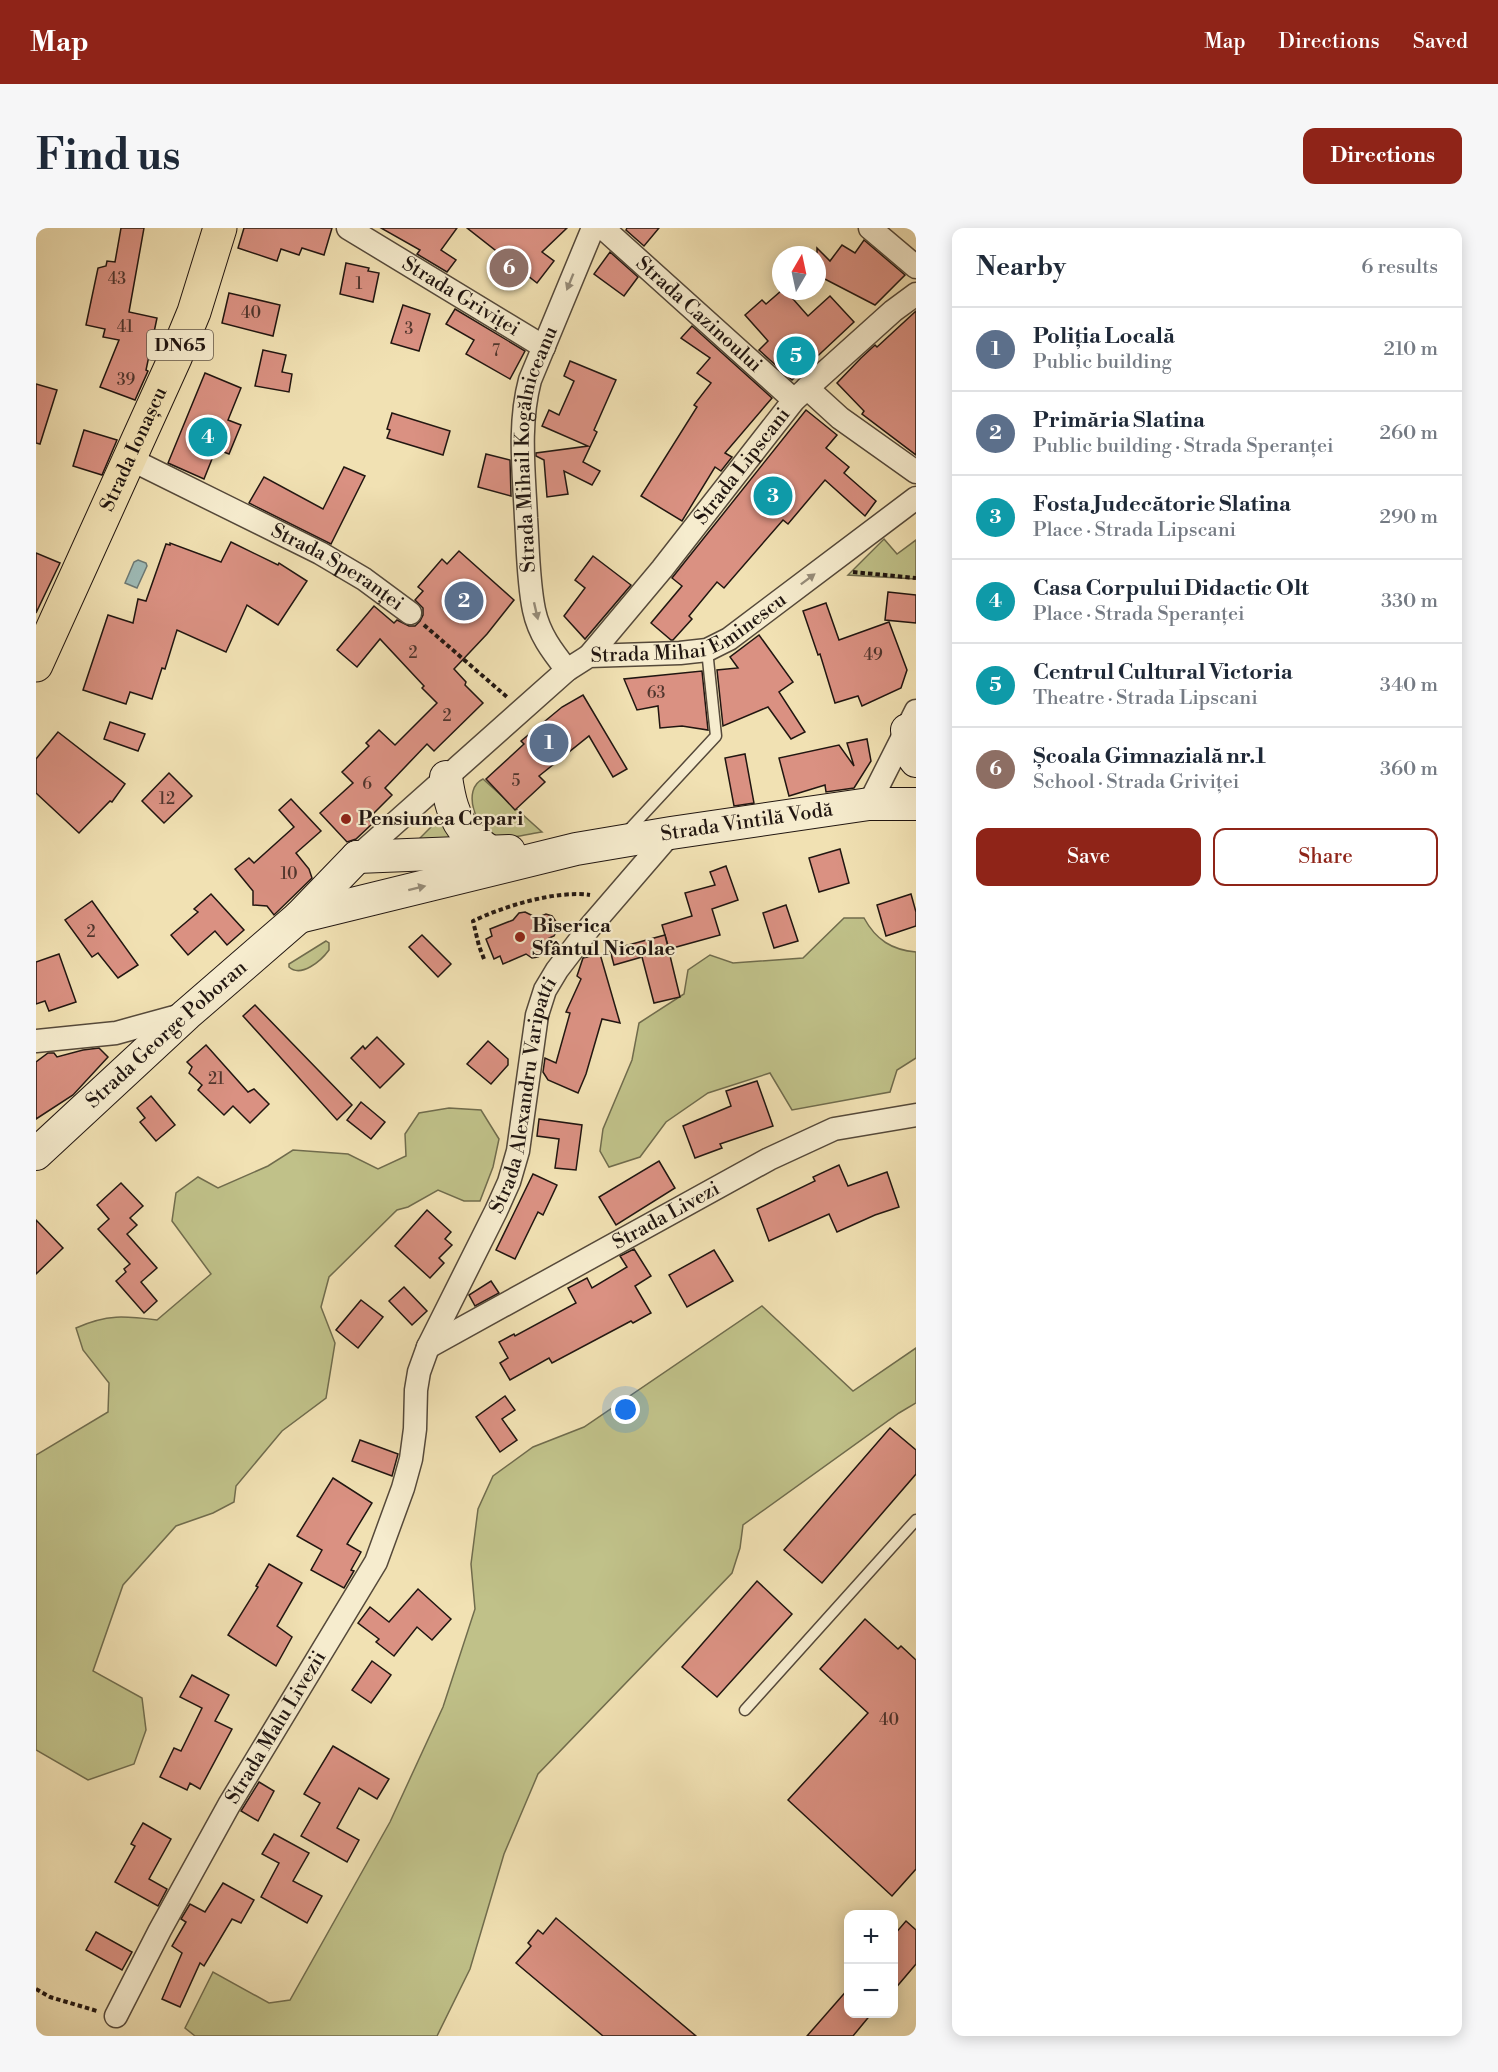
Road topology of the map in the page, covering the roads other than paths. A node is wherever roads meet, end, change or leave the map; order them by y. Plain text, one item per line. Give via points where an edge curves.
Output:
1 (220, 228) edge
2 (348, 228) edge
3 (593, 228) edge
4 (603, 228) edge
5 (870, 228) edge
6 (908, 260) edge
7 (916, 294) edge
8 (544, 347) junction
9 (800, 394) junction
10 (130, 459) junction
11 (916, 472) edge
12 (916, 498) edge
13 (410, 613) road end
14 (707, 650) junction
15 (589, 656) junction
16 (36, 665) edge
17 (567, 670) junction
18 (911, 721) edge
19 (916, 761) edge
20 (446, 777) junction
21 (869, 804) junction
22 (916, 804) edge
23 (671, 833) junction
24 (618, 842) junction
25 (576, 849) junction
26 (490, 852) junction
27 (357, 857) junction
28 (380, 897) junction
29 (299, 917) junction
30 (187, 1014) junction
31 (36, 1041) edge
32 (916, 1115) edge
33 (36, 1154) edge
34 (428, 1347) junction
35 (916, 1520) edge
36 (745, 1710) dead end
37 (116, 2016) road end

1 - 10 main road, Strada Ionașcu / DN65 via 176,358
2 - 8 street, Strada Griviței
3 -> 8 street, Strada Mihail Kogălniceanu
4 - 9 street, Strada Cazinoului via 770,380
5 - 6 street
7 - 9 street, Strada Lipscani
8 -> 17 street, Strada Mihail Kogălniceanu via 530,380 523,422 528,550 534,610 546,642
9 - 11 street, Strada Cazinoului
9 - 15 street, Strada Lipscani
10 - 13 street, Strada Speranței via 320,553
10 - 16 main road, Strada Ionașcu / DN65
14 -> 12 street, Strada Mihai Eminescu via 729,639
14 - 15 street, Strada Mihai Eminescu
14 - 24 lane via 716,736
15 - 17 street, Strada Mihai Eminescu
17 - 20 street, Strada Mihai Eminescu
18 - 19 main road via 909,753
18 - 21 street
20 - 26 main road via 449,800 457,818 467,834
20 - 27 street, Strada Mihai Eminescu
21 - 22 main road, Strada Vintilă Vodă
21 - 23 main road, Strada Vintilă Vodă
23 - 24 main road, Strada Vintilă Vodă
23 - 34 street, Strada Alexandru Varipatti via 590,927 545,990 537,1015 518,1151 509,1182
24 - 25 main road, Strada Vintilă Vodă
25 - 26 main road, Strada Vintilă Vodă
28 -> 25 main road, Strada Vintilă Vodă
26 - 27 main road, Strada Vintilă Vodă
27 - 28 main road
27 - 29 main road, Strada George Poboran
28 - 29 main road, Strada Vintilă Vodă
29 - 30 main road, Strada George Poboran
30 - 31 street via 116,1033
30 - 33 main road, Strada George Poboran
32 - 34 street, Strada Livezi via 834,1129 769,1159
34 - 37 street, Strada Malu Livezii via 416,1390 411,1459 376,1562 229,1805
35 - 36 lane

